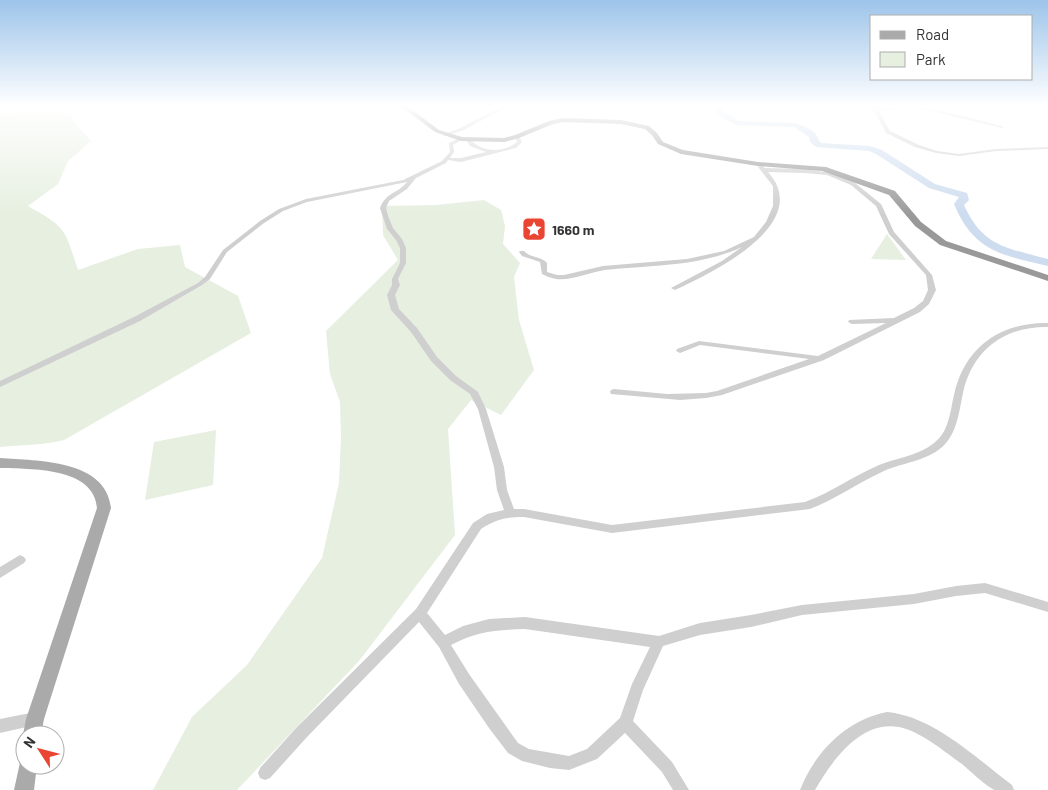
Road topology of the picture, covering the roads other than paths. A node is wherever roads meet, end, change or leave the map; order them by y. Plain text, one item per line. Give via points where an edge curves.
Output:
1 (458, 142) edge
2 (467, 142) edge
3 (519, 142) edge
4 (659, 142) edge
5 (907, 142) edge
6 (1048, 148) edge
7 (490, 152) junction
8 (448, 159) junction
9 (760, 167) junction
10 (413, 178) junction
11 (758, 237) junction
12 (522, 252) dead end
13 (1048, 278) edge
14 (675, 288) dead end
15 (895, 320) junction
16 (852, 322) dead end
17 (1048, 325) edge
18 (680, 351) dead end
19 (821, 358) junction
20 (0, 384) edge
21 (614, 392) dead end
22 (2, 465) edge
23 (510, 513) junction
24 (20, 560) dead end
25 (0, 573) edge
26 (1048, 607) edge
27 (420, 614) junction
28 (659, 642) junction
29 (442, 643) junction
30 (35, 719) junction
31 (625, 723) junction
32 (34, 725) edge
33 (0, 726) edge
34 (265, 773) dead end
35 (26, 775) edge
36 (24, 790) edge
37 (682, 790) edge
38 (807, 790) edge
39 (1007, 790) edge

1 - 8 street via 451,144 452,152
2 - 7 street
3 - 7 street
4 - 9 highway via 675,150
5 - 6 street via 936,152 959,155
7 - 8 street via 460,160
8 - 10 street
9 - 11 street via 776,188 777,197 770,220
9 - 13 highway via 824,169 861,181 892,193 918,224 943,243
9 - 15 street via 828,174 853,184 879,205 892,233 929,275 932,283 926,302
10 - 20 street via 306,201 281,210 238,239 225,251 208,278 194,288
10 - 23 street via 405,188 386,200 383,208 390,229 403,248 403,263 391,295 394,310 414,330 434,359 453,378 474,392 482,409
11 - 12 street via 712,256 654,265 603,268 564,277 544,273 542,261 524,256
11 - 14 street via 718,267
15 - 16 street
15 - 19 street
17 - 23 street via 1030,324 980,347 960,386 956,414 949,430 936,446 879,470 819,502 786,509 612,530
18 - 19 street via 700,344
19 - 21 street via 702,397
22 - 30 main road via 81,474 104,499 104,508
23 - 27 street via 491,516 477,526
24 - 25 street
26 - 28 street via 985,588 914,600 802,610 751,622 700,628
27 - 29 street
27 - 34 street
28 - 29 street via 525,623 489,625 463,632
28 - 31 street
29 - 31 street via 494,723 514,748 527,756 569,763 592,754
30 - 32 main road
30 - 33 street
31 - 37 street via 667,767
35 - 36 main road
38 - 39 street via 841,742 864,726 888,718 926,731

